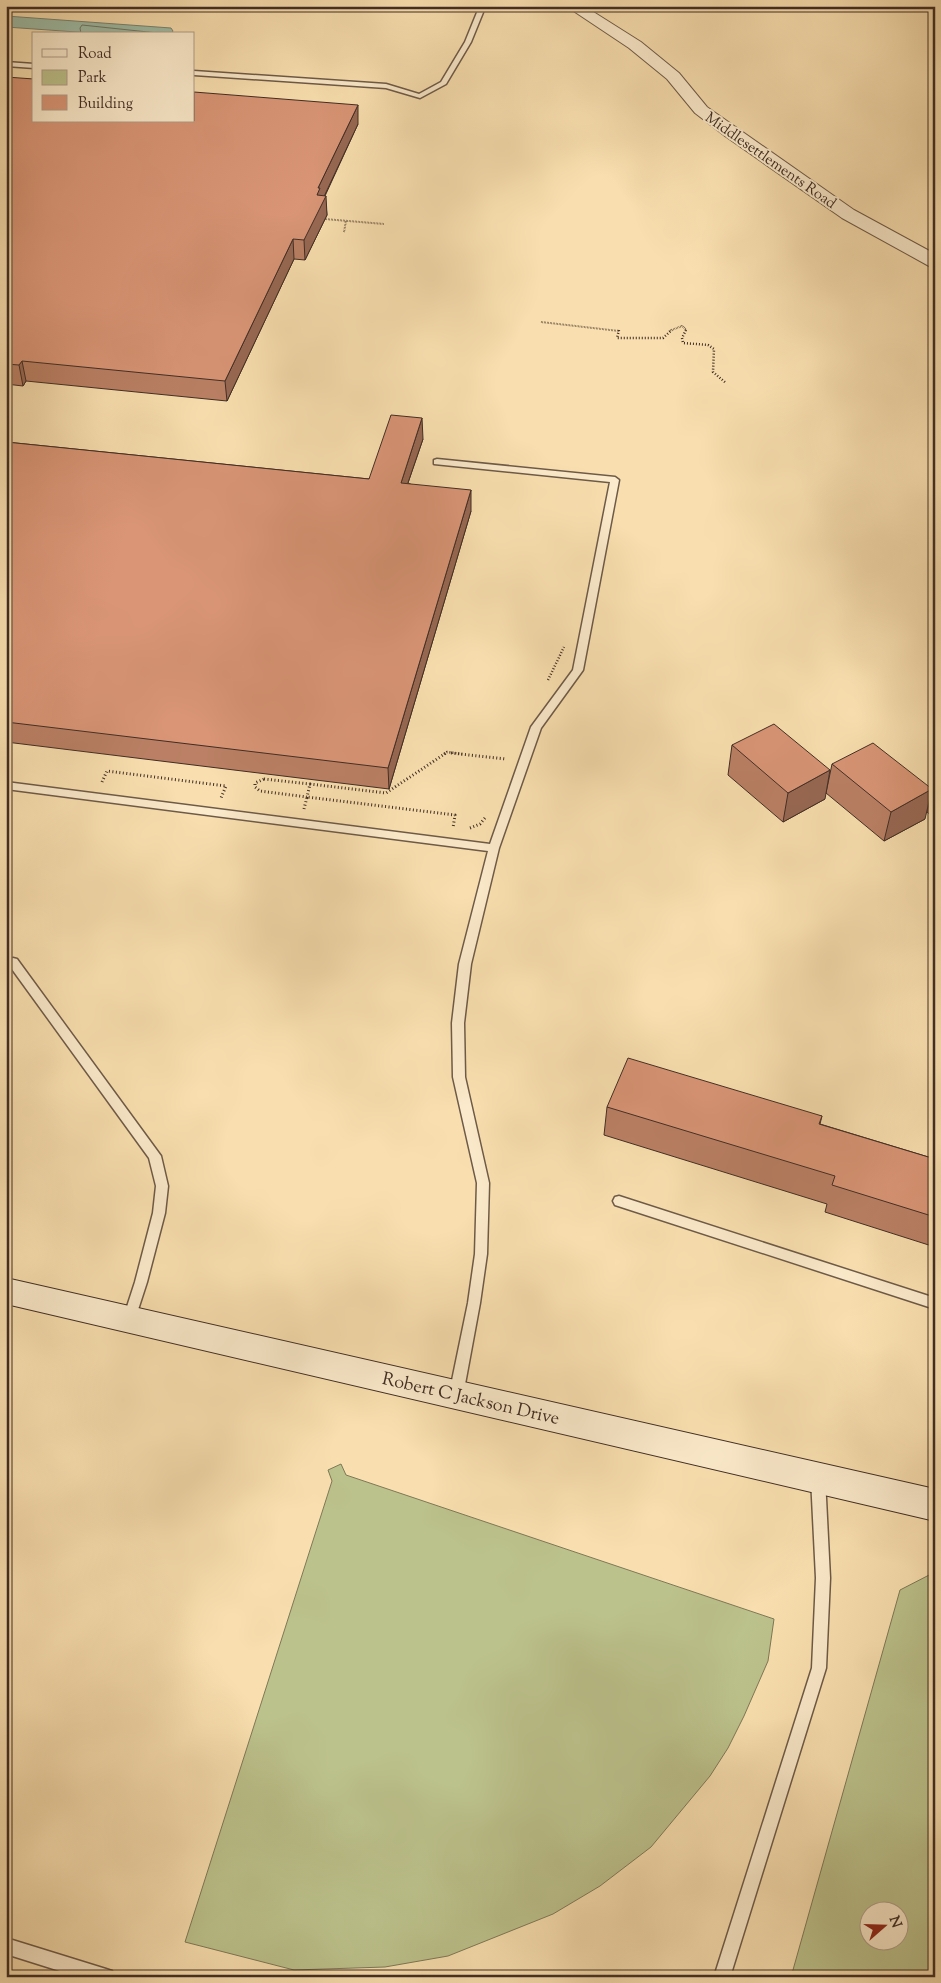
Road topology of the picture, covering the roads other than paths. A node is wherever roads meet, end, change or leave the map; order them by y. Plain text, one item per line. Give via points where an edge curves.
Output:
1 (477, 6) edge
2 (572, 6) edge
3 (6, 64) edge
4 (32, 66) edge
5 (195, 73) edge
6 (935, 262) edge
7 (437, 462) dead end
8 (6, 785) edge
9 (494, 848) junction
10 (13, 962) dead end
11 (619, 1201) dead end
12 (6, 1291) edge
13 (935, 1304) edge
14 (129, 1319) junction
15 (456, 1394) junction
16 (818, 1478) junction
17 (935, 1505) edge
18 (6, 1946) edge
19 (106, 1977) edge
20 (722, 1977) edge

1 - 5 lane via 481,10 468,42 444,83 420,96 397,87
2 - 6 street, Middlesettlements Road via 635,45 673,76 701,110 731,132 848,214
3 - 4 lane
7 - 9 lane via 615,480 578,670 536,727
8 - 9 lane
9 - 15 lane via 465,964 458,1023 460,1077 483,1183 481,1254
10 - 14 lane via 155,1156 162,1186 159,1213
11 - 13 lane
12 - 14 street, Robert C Jackson Drive
14 - 15 street, Robert C Jackson Drive
15 - 16 street, Robert C Jackson Drive
16 - 17 street, Robert C Jackson Drive
16 - 20 lane via 823,1578 818,1668
18 - 19 lane

